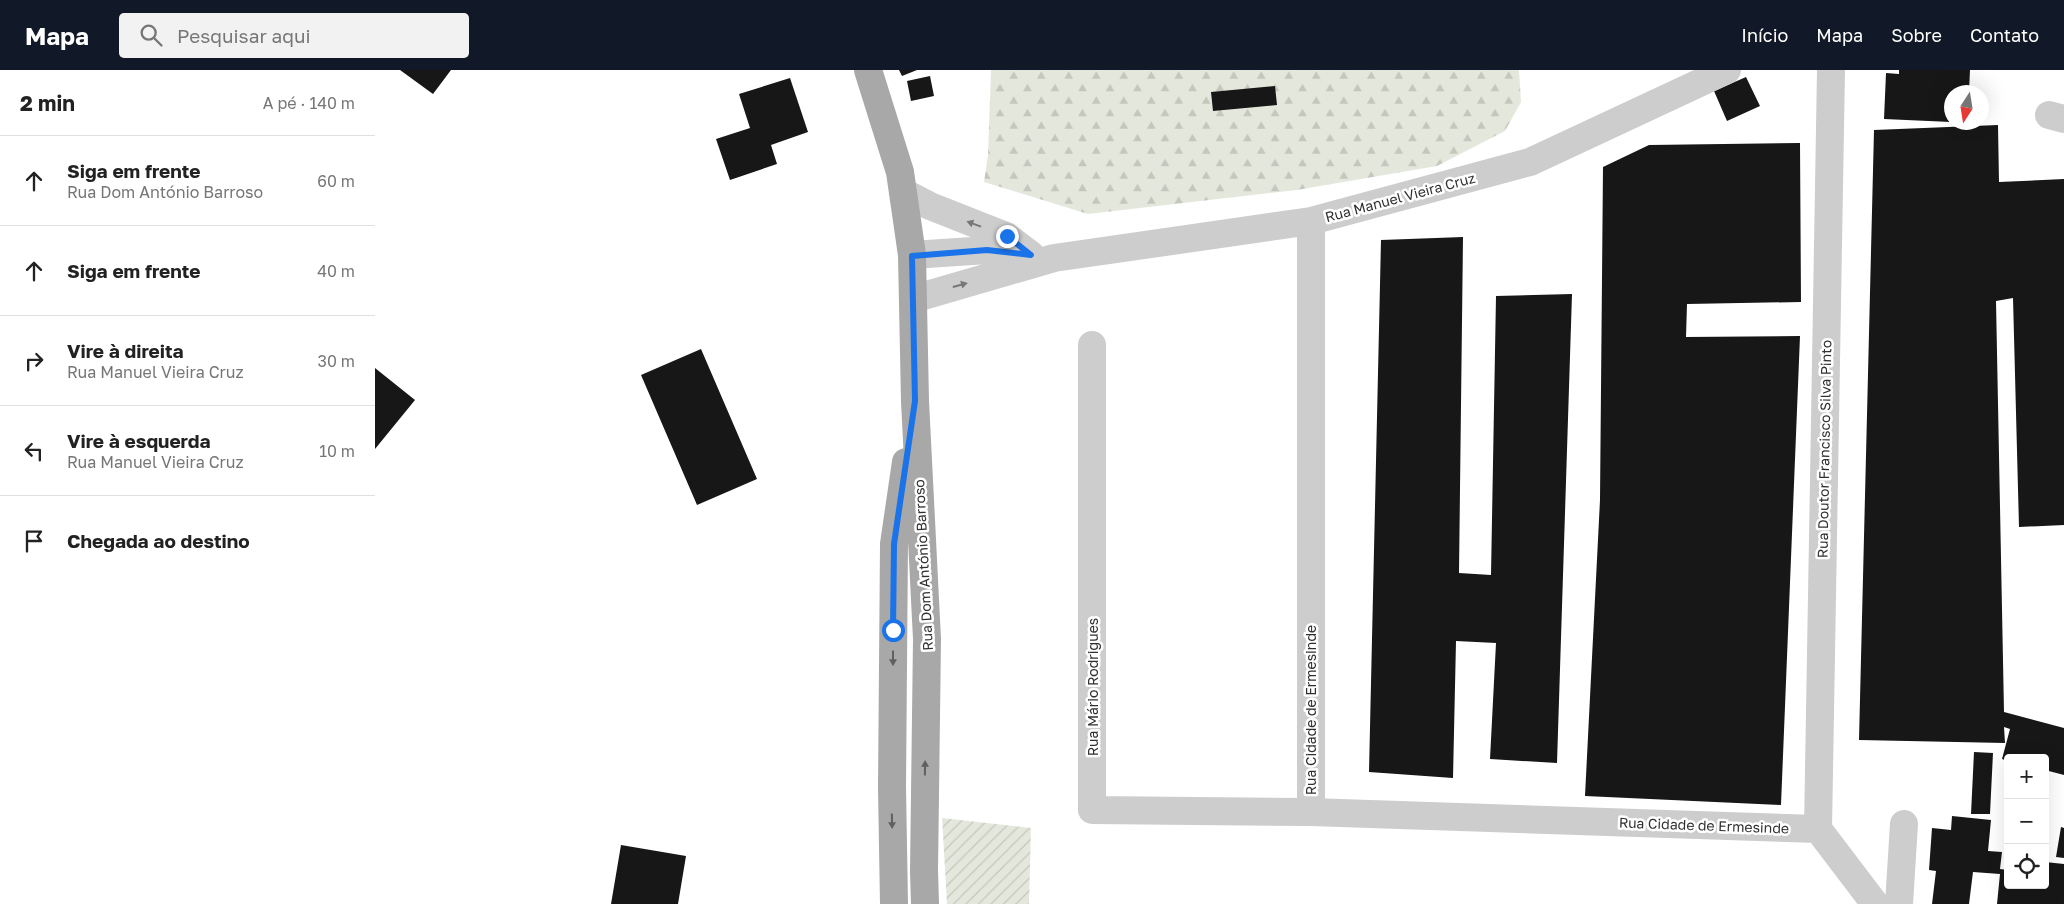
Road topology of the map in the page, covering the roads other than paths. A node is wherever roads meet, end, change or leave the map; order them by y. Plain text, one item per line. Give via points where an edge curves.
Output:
1 (868, 70) edge
2 (1727, 70) edge
3 (1831, 70) edge
4 (903, 192) junction
5 (1311, 221) junction
6 (912, 256) junction
7 (1043, 257) junction
8 (913, 299) junction
9 (1092, 345) dead end
10 (915, 401) junction
11 (1311, 812) junction
12 (1904, 824) dead end
13 (1818, 829) junction
14 (894, 904) edge
15 (925, 904) edge
16 (1875, 904) edge
17 (1899, 904) edge

1 - 4 main road via 900,172
2 - 5 street, Rua Manuel Vieira Cruz via 1530,162
3 - 13 street, Rua Doutor Francisco Silva Pinto
4 - 6 main road
7 -> 4 street via 1007,236
5 - 7 street, Rua Manuel Vieira Cruz
5 - 11 street, Rua Cidade de Ermesinde
6 - 7 street, Rua Manuel Vieira Cruz via 987,250
6 - 8 main road
8 -> 7 street, Rua Manuel Vieira Cruz
8 - 10 main road
9 - 11 street, Rua Mário Rodrigues via 1092,810
10 -> 14 main road, Rua Dom António Barroso via 894,544 891,788
15 -> 10 main road, Rua Dom António Barroso via 927,639
11 - 13 street, Rua Cidade de Ermesinde
12 - 17 street
13 - 16 street

